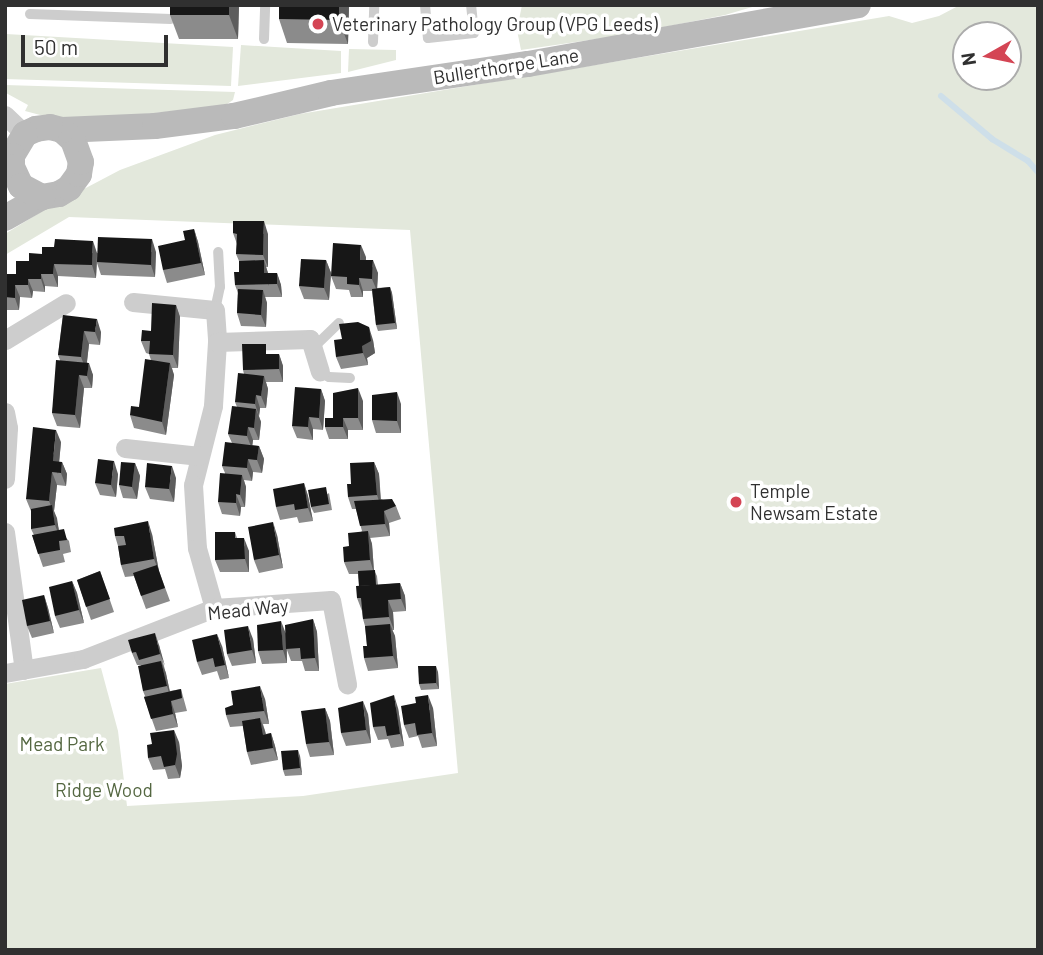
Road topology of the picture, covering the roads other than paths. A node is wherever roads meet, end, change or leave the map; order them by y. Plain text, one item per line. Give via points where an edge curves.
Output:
1 (128, 5) edge
2 (265, 5) edge
3 (374, 5) edge
4 (425, 5) edge
5 (471, 5) edge
6 (858, 5) edge
7 (30, 14) dead end
8 (125, 18) junction
9 (170, 19) edge
10 (264, 39) dead end
11 (373, 42) dead end
12 (5, 115) edge
13 (155, 126) junction
14 (62, 131) junction
15 (25, 134) junction
16 (81, 162) junction
17 (11, 186) edge
18 (43, 197) junction
19 (5, 218) edge
20 (218, 252) dead end
21 (134, 302) dead end
22 (66, 303) dead end
23 (215, 310) junction
24 (339, 323) edge
25 (5, 340) edge
26 (217, 342) junction
27 (313, 348) junction
28 (320, 372) joint
29 (350, 377) dead end
30 (5, 412) edge
31 (125, 448) dead end
32 (200, 456) junction
33 (5, 479) edge
34 (5, 532) edge
35 (214, 608) junction
36 (15, 671) edge
37 (347, 684) dead end

1 - 8 lane
2 - 10 lane
3 - 11 lane
4 - 5 lane via 428,38 474,33
6 - 13 street, Bullerthorpe Lane via 527,64 331,93 234,116
7 - 8 lane
8 - 9 lane
12 - 15 street
13 - 14 street, Bullerthorpe Lane
13 - 16 street, Bullerthorpe Lane via 114,137
14 - 15 street via 36,128
14 - 16 street via 74,140
15 - 17 street via 12,156
16 - 18 street via 69,188
17 - 18 street
18 - 19 street
20 - 23 lane via 220,287
21 - 23 street
22 - 25 street
23 - 26 street
24 - 27 lane
26 - 27 street via 310,339
26 - 32 street via 213,406
27 - 28 street
28 - 29 lane
30 - 33 street
31 - 32 street
32 - 35 street via 193,485 197,548
34 - 36 street
35 - 36 street, Mead Way via 83,659
35 - 37 street, Mead Way via 331,600

